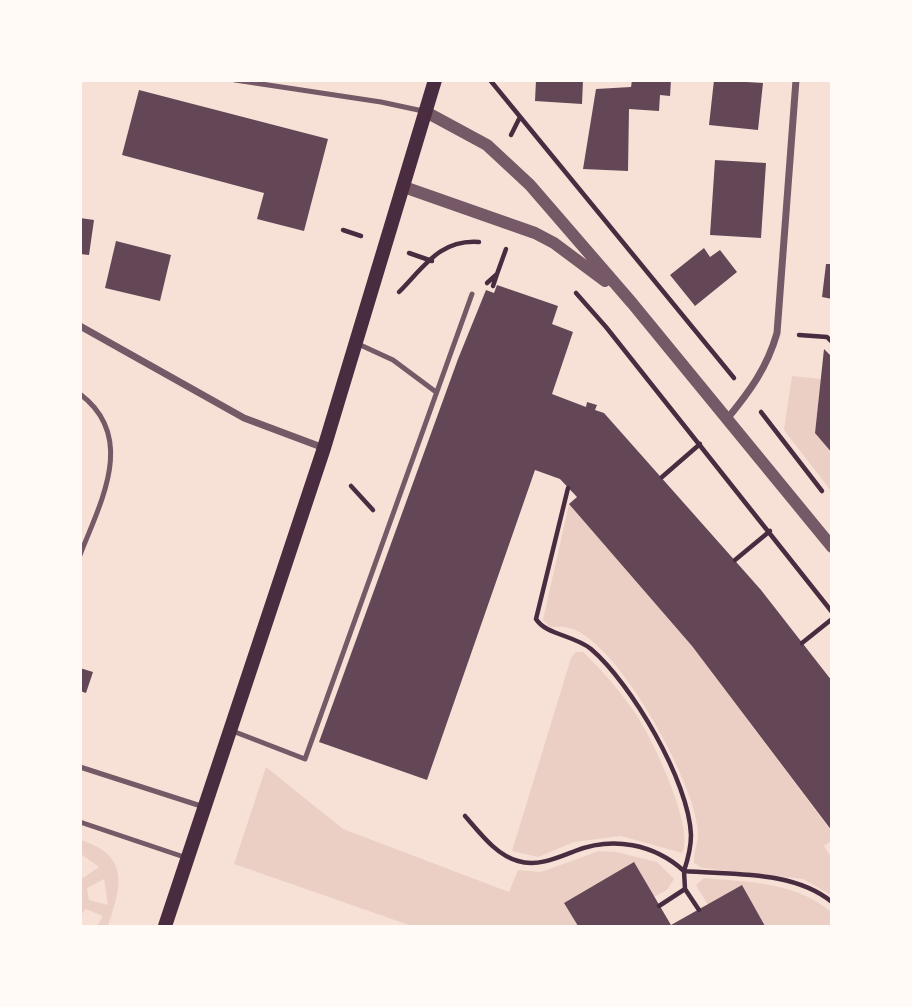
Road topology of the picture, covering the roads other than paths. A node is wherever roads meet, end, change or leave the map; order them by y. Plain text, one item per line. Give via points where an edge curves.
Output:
1 (236, 80) edge
2 (435, 80) edge
3 (796, 80) edge
4 (426, 112) junction
5 (404, 187) junction
6 (472, 294) road end
7 (632, 303) junction
8 (80, 326) edge
9 (356, 342) junction
10 (436, 393) junction
11 (80, 394) edge
12 (727, 419) junction
13 (324, 448) junction
14 (831, 547) edge
15 (80, 555) edge
16 (230, 730) junction
17 (80, 767) edge
18 (205, 807) junction
19 (80, 822) edge
20 (188, 858) junction
21 (165, 926) edge

1 - 4 lane
2 - 4 main road
3 - 12 street via 777,333 768,362
4 - 5 main road
4 - 7 street via 474,136 501,157
5 - 7 street via 535,233 572,255
5 - 9 main road
6 - 10 lane
7 - 12 street
8 - 13 street via 244,418
9 - 10 lane via 393,360
9 - 13 main road
10 - 16 lane via 305,759
11 - 15 lane via 98,411 111,434 111,463
12 - 14 street
13 - 16 main road
16 - 18 main road
17 - 18 lane
18 - 20 main road
19 - 20 lane
20 - 21 main road

